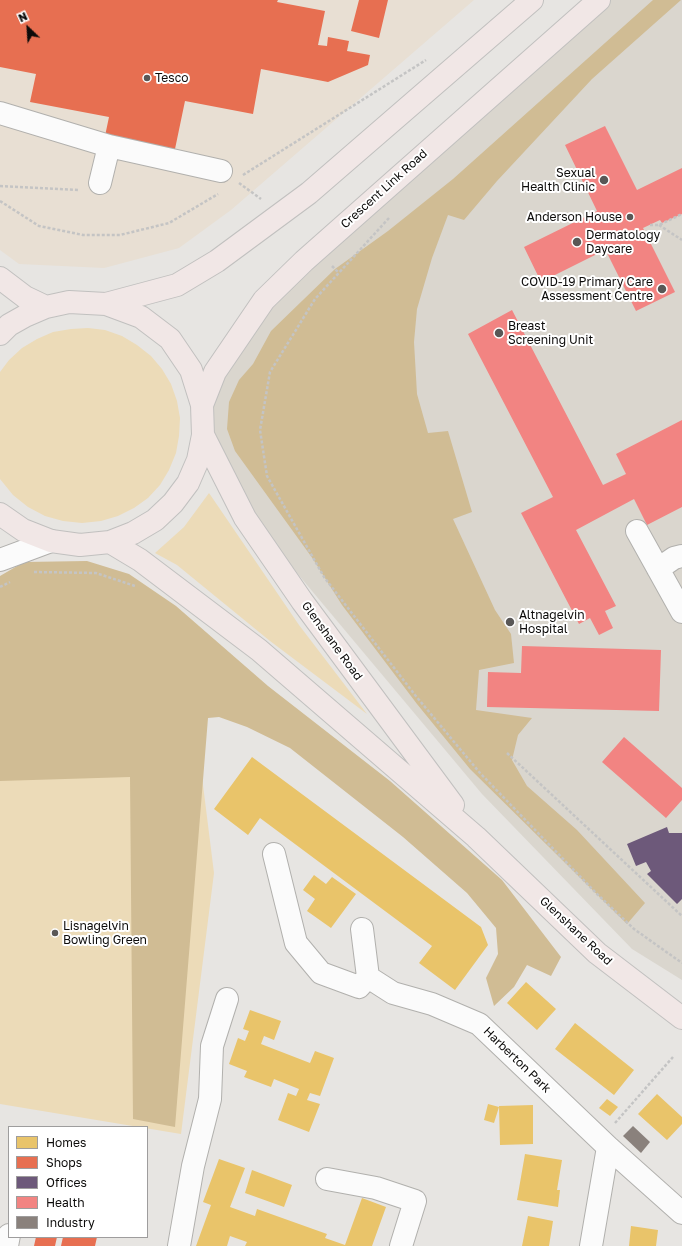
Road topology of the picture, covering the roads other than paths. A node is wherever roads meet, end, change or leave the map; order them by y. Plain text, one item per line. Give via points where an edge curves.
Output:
1 (532, 0) edge
2 (599, 0) edge
3 (0, 113) edge
4 (110, 146) junction
5 (227, 180) road end
6 (100, 183) road end
7 (0, 278) edge
8 (106, 304) junction
9 (46, 308) junction
10 (0, 334) edge
11 (202, 405) junction
12 (203, 436) junction
13 (0, 514) edge
14 (637, 531) dead end
15 (51, 541) junction
16 (110, 542) junction
17 (682, 556) edge
18 (0, 560) edge
19 (658, 569) junction
20 (682, 612) edge
21 (476, 837) junction
22 (274, 854) dead end
23 (362, 928) dead end
24 (368, 977) junction
25 (227, 999) dead end
26 (682, 1018) edge
27 (604, 1143) junction
28 (327, 1179) dead end
29 (682, 1213) edge
30 (179, 1246) edge
31 (401, 1246) edge
32 (591, 1246) edge

1 - 8 highway via 309,193 217,261 177,285
2 - 11 highway, Crescent Link Road via 333,235 264,300 214,372
3 - 4 street
4 - 5 street
4 - 6 street
7 - 9 highway via 25,297
8 - 9 highway via 69,302
8 - 11 highway via 141,317 170,339 191,370
9 - 10 highway via 19,319
11 - 12 highway
12 - 16 highway via 198,460 188,483 173,503 155,520 133,533
12 - 21 highway, Glenshane Road via 250,524 302,601
13 - 15 highway via 23,530
14 - 19 street
15 - 16 highway via 80,545
15 - 18 street
16 - 21 highway, Glenshane Road via 140,560 259,650
17 - 19 street via 674,558
19 - 20 street
21 - 26 highway, Glenshane Road via 597,953
22 - 24 street via 296,943 321,973 359,987
23 - 24 street
24 - 27 street, Harberton Park via 393,993 432,1004 479,1024
25 - 30 street via 212,1046 210,1099 193,1166
27 - 29 street, Harberton Park
27 - 32 street
28 - 31 street via 376,1188 415,1201

